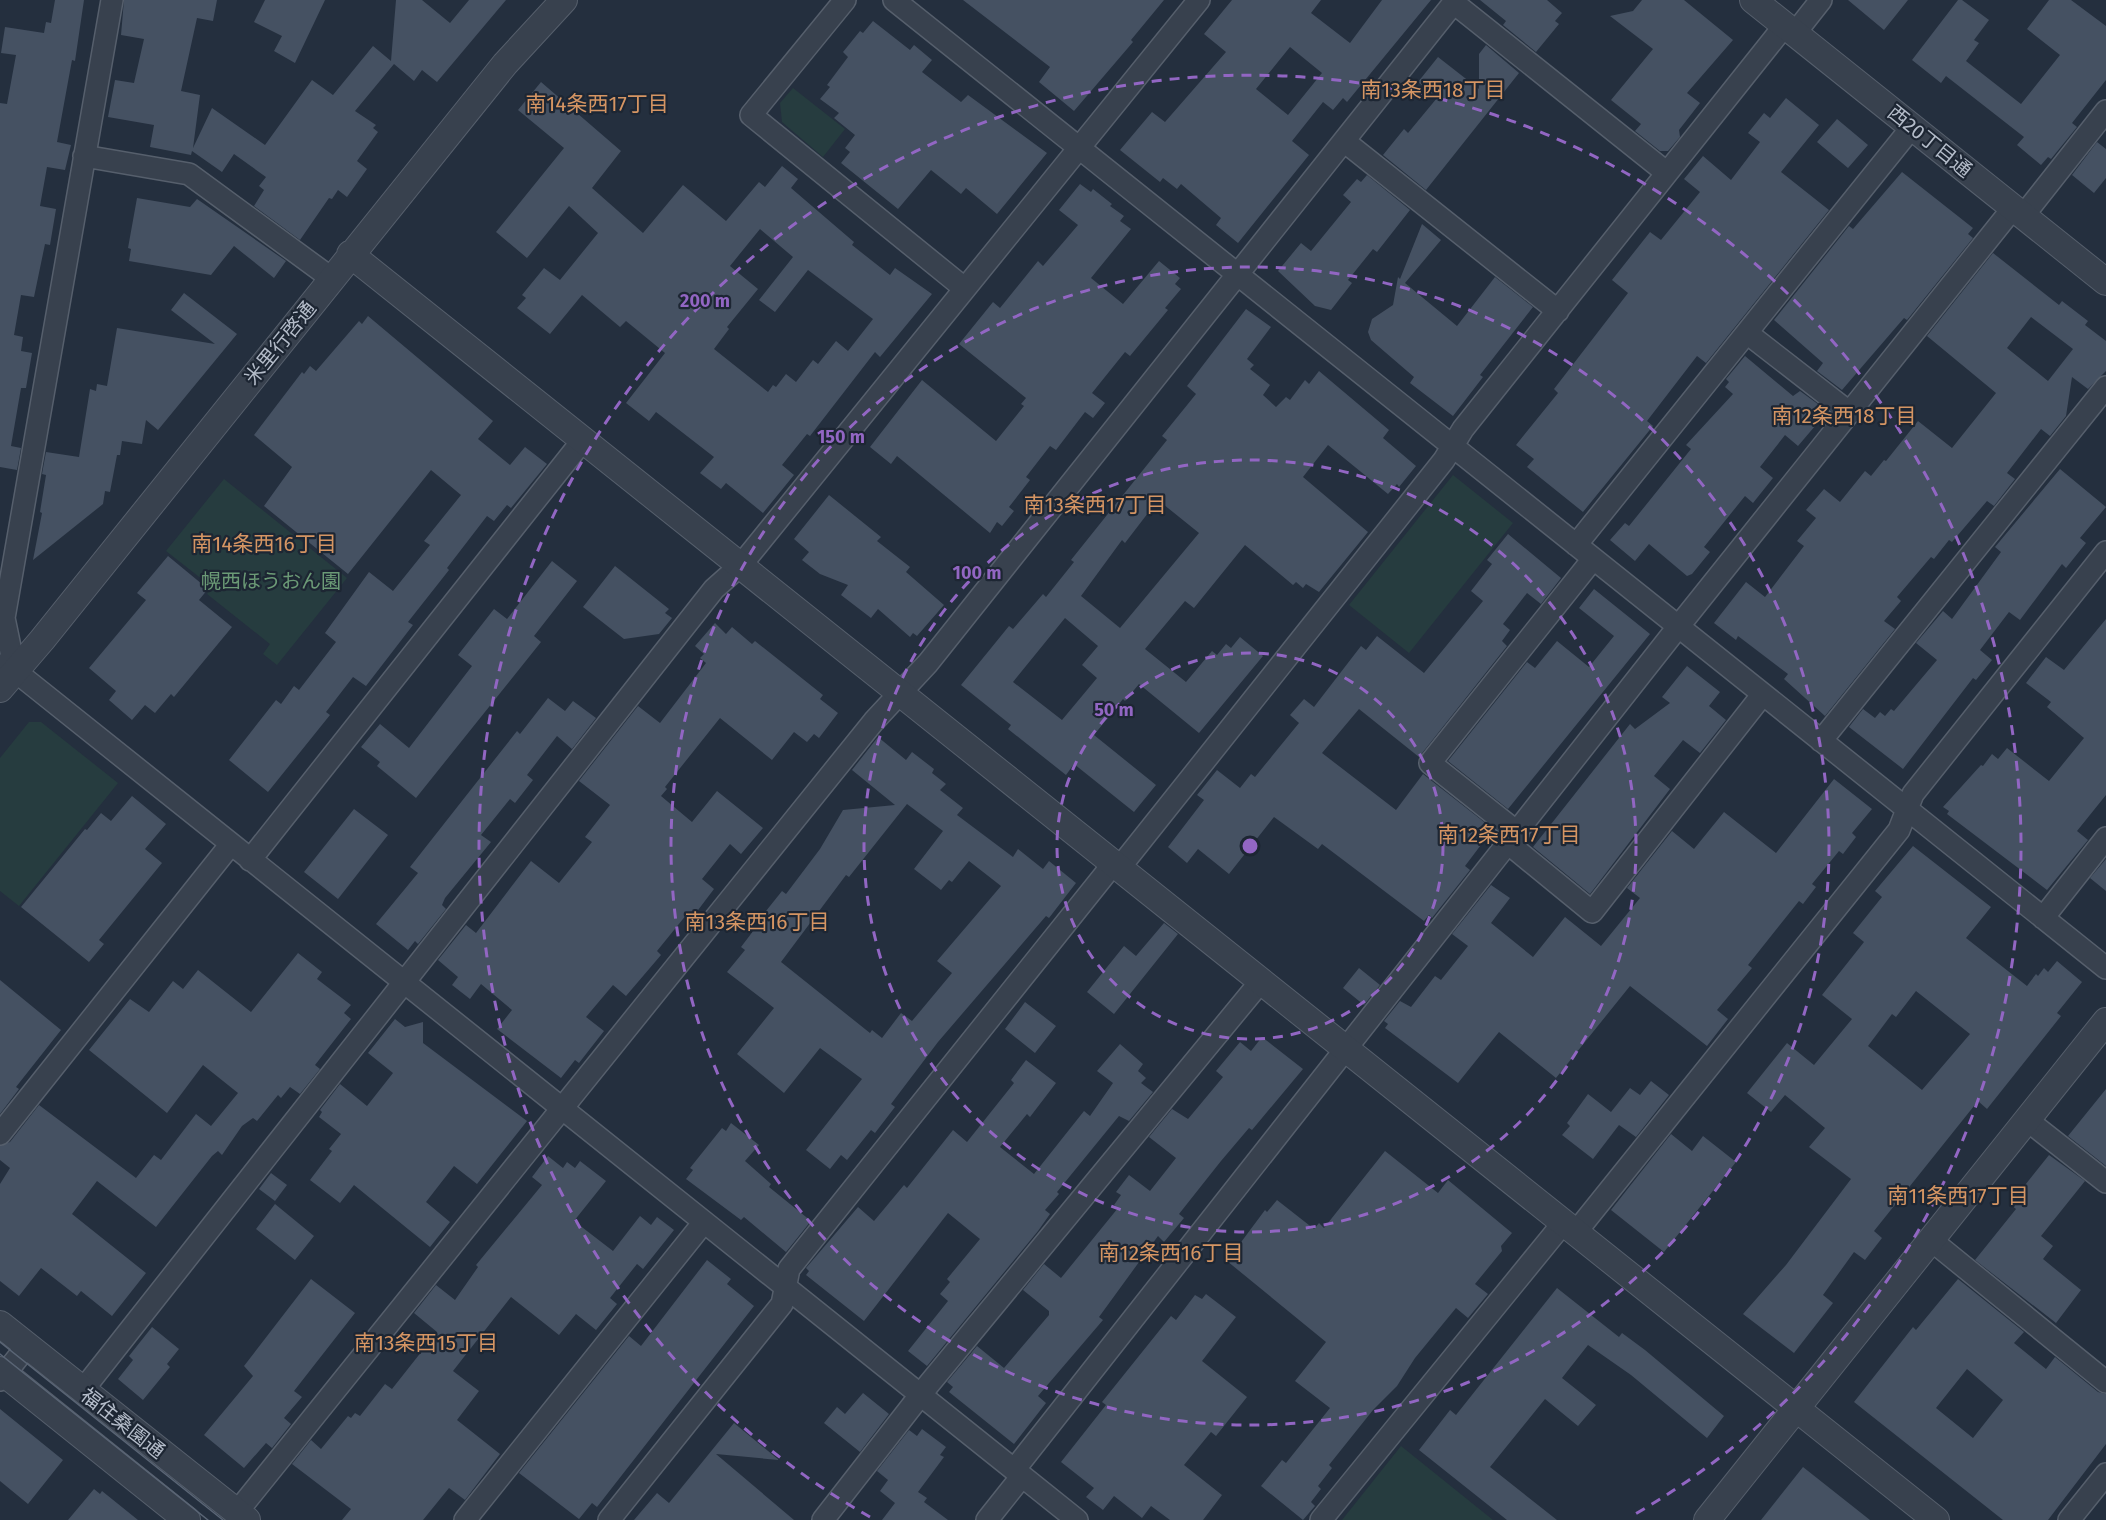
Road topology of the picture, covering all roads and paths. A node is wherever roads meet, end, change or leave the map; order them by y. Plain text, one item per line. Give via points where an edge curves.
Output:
1 (112, 0) edge
2 (845, 0) edge
3 (894, 0) edge
4 (1199, 0) edge
5 (1753, 0) edge
6 (1821, 0) edge
7 (559, 2) edge
8 (1455, 2) edge
9 (917, 7) edge
10 (1790, 29) junction
11 (2106, 111) edge
12 (1912, 127) junction
13 (1344, 141) junction
14 (1078, 147) junction
15 (84, 156) junction
16 (1667, 173) junction
17 (2018, 212) junction
18 (350, 254) junction
19 (1238, 275) junction
20 (331, 278) junction
21 (2106, 282) edge
22 (964, 288) junction
23 (1558, 311) junction
24 (1747, 333) junction
25 (2106, 387) edge
26 (1850, 413) junction
27 (583, 440) junction
28 (1452, 446) junction
29 (1576, 545) junction
30 (2106, 552) edge
31 (1593, 559) junction
32 (741, 565) junction
33 (1678, 627) junction
34 (5, 675) edge
35 (900, 692) junction
36 (1763, 694) junction
37 (1821, 741) junction
38 (1908, 810) junction
39 (1513, 838) junction
40 (2106, 838) edge
41 (231, 844) junction
42 (250, 860) junction
43 (1117, 865) junction
44 (2043, 918) junction
45 (2106, 968) edge
46 (1262, 980) junction
47 (404, 982) junction
48 (2106, 1021) edge
49 (1347, 1049) junction
50 (562, 1109) junction
51 (2027, 1120) junction
52 (0, 1134) edge
53 (2106, 1182) edge
54 (704, 1222) junction
55 (1570, 1227) junction
56 (1931, 1240) junction
57 (785, 1287) junction
58 (0, 1324) edge
59 (27, 1346) junction
60 (2, 1375) edge
61 (2106, 1382) edge
62 (82, 1391) junction
63 (921, 1395) junction
64 (1796, 1408) junction
65 (1018, 1473) junction
66 (2106, 1474) edge
67 (242, 1516) edge
68 (187, 1520) edge
69 (465, 1520) edge
70 (609, 1520) edge
71 (822, 1520) edge
72 (987, 1520) edge
73 (1077, 1520) edge
74 (1321, 1520) edge
75 (1707, 1520) edge
76 (1936, 1520) edge
77 (2069, 1520) edge

1 - 15 street
2 - 22 street via 752,115
3 - 9 street
4 - 14 street
5 - 10 street, 西20丁目通
6 - 10 street
7 - 18 street, 米里行啓通
8 - 13 street
8 - 16 street
9 - 14 street
10 - 12 street, 西20丁目通
10 - 16 street
11 - 17 street
12 - 17 street, 西20丁目通
12 - 24 street
13 - 19 street
13 - 23 street
14 - 19 street
14 - 22 street
15 - 20 street via 189,174
15 - 34 street via 4,618
16 - 23 street
17 - 21 street, 西20丁目通
17 - 26 street
18 - 20 street, 米里行啓通
18 - 27 street
19 - 28 street
19 - 35 street via 928,663
20 - 34 street, 米里行啓通
22 - 32 street
23 - 28 street
24 - 26 street
24 - 29 street
25 - 37 street
26 - 33 street
27 - 32 street
27 - 42 street
28 - 29 street
28 - 43 street
29 - 31 street
30 - 38 street via 1913,794
31 - 33 street
31 - 39 street via 1430,763
32 - 35 street
32 - 47 street via 714,589
33 - 36 street
33 - 39 street
34 - 41 street
35 - 43 street
35 - 50 street
36 - 37 street
36 - 39 street via 1592,912
37 - 38 street
38 - 44 street
38 - 55 street via 1899,830
39 - 49 street
40 - 44 street
41 - 42 street
41 - 52 street
42 - 47 street
43 - 46 street
43 - 57 street via 789,1269
44 - 45 street
46 - 49 street
46 - 63 street
47 - 50 street
47 - 62 street
48 - 51 street
49 - 55 street
49 - 65 street
50 - 54 street
50 - 67 street
51 - 53 street
51 - 56 street
54 - 57 street
54 - 69 street
55 - 64 street
55 - 74 street
56 - 61 street
56 - 64 street
57 - 63 street
57 - 70 street via 782,1304
58 - 59 street, 福住桑園通
59 - 60 street
59 - 62 street, 福住桑園通
60 - 68 street, 福住桑園通
62 - 67 street, 福住桑園通
63 - 65 street
63 - 71 street
64 - 75 street
64 - 76 street
65 - 72 street
65 - 73 street
66 - 77 street

